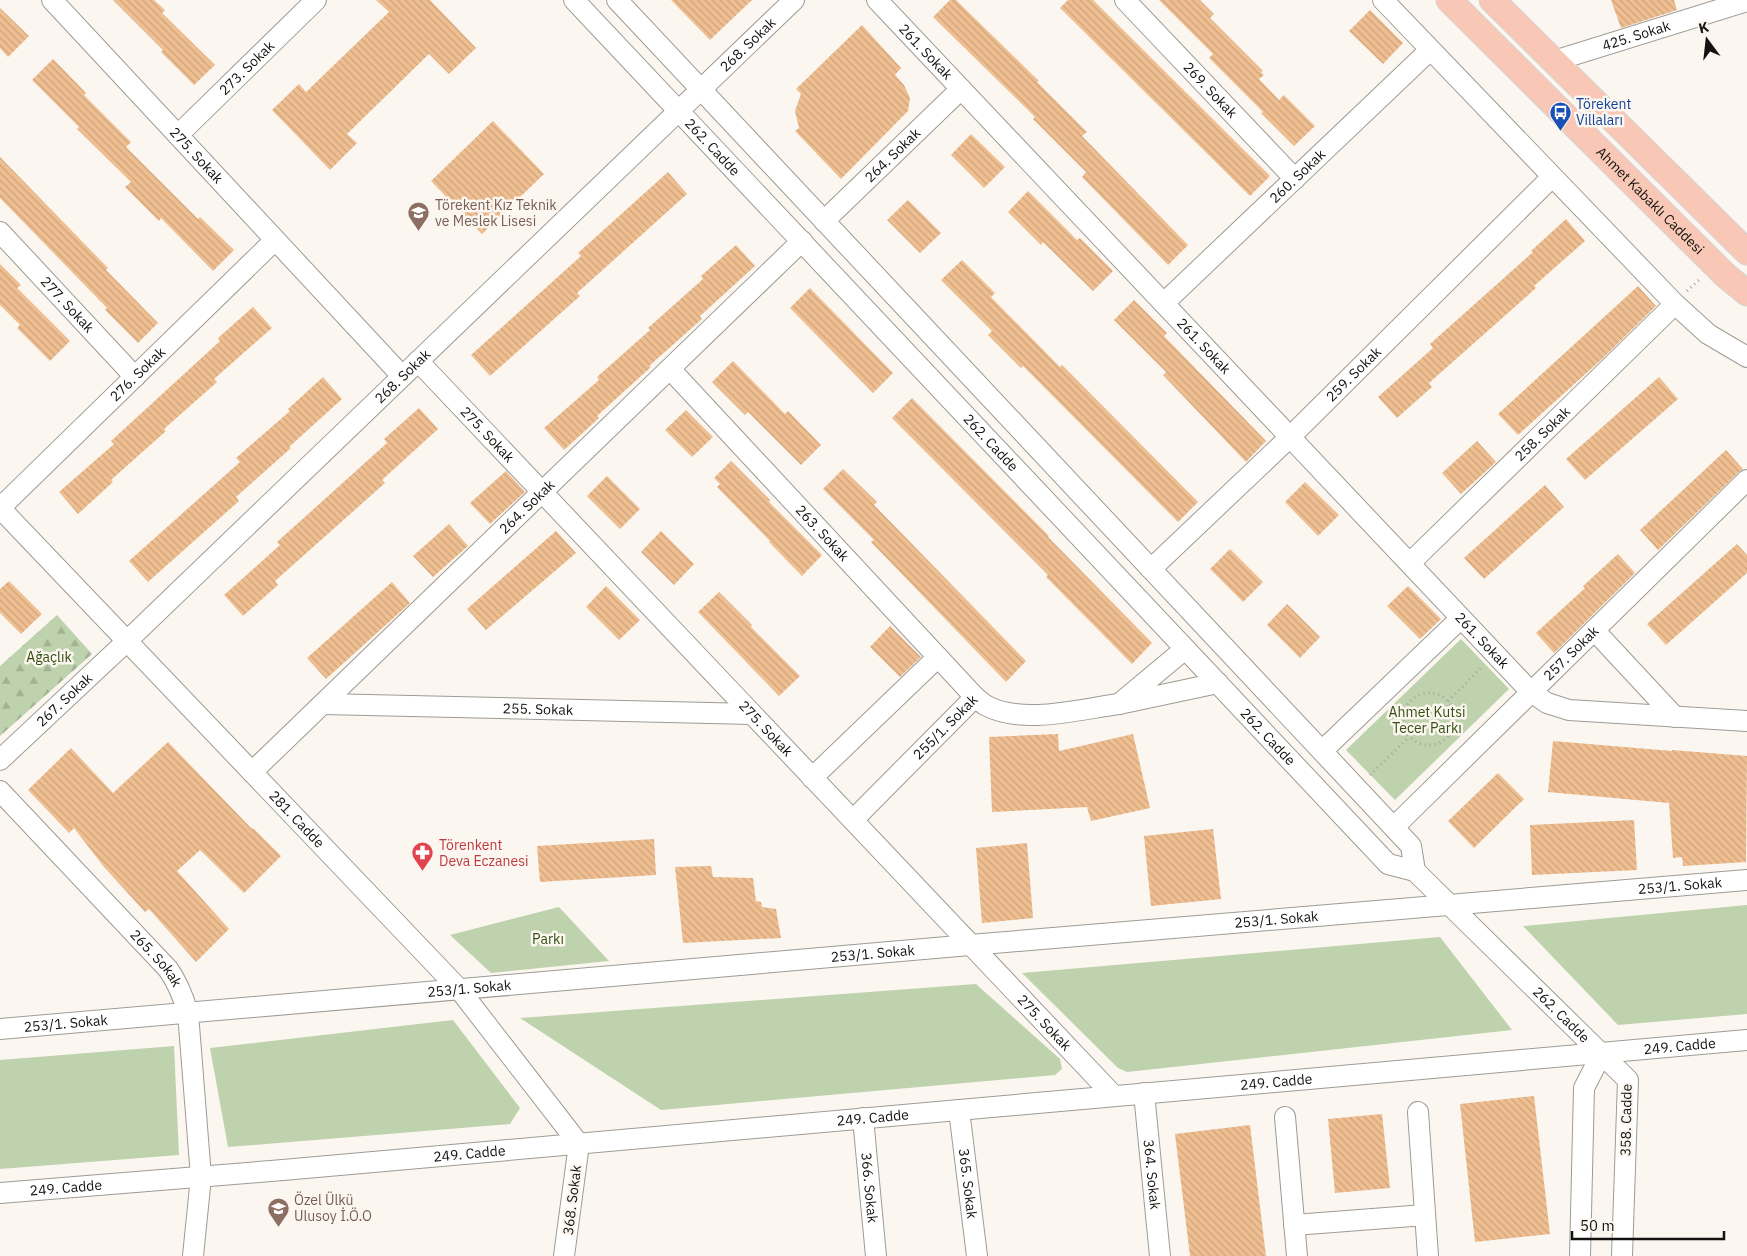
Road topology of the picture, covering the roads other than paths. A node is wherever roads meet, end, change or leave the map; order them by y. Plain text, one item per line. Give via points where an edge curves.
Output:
1 (52, 0) edge
2 (316, 0) edge
3 (574, 0) edge
4 (617, 0) edge
5 (794, 0) edge
6 (877, 0) edge
7 (1125, 0) edge
8 (1382, 0) edge
9 (1449, 0) edge
10 (1492, 0) edge
11 (1747, 1) edge
12 (1430, 50) junction
13 (1554, 61) junction
14 (961, 89) junction
15 (701, 90) junction
16 (678, 110) junction
17 (178, 135) junction
18 (1552, 177) junction
19 (1295, 179) junction
20 (824, 221) junction
21 (0, 232) edge
22 (275, 240) junction
23 (802, 242) junction
24 (1747, 252) edge
25 (1747, 293) edge
26 (1164, 303) junction
27 (1675, 304) junction
28 (1747, 357) edge
29 (418, 361) junction
30 (670, 369) junction
31 (402, 376) junction
32 (135, 377) junction
33 (1290, 437) junction
34 (1747, 480) edge
35 (542, 492) junction
36 (0, 508) edge
37 (1410, 564) junction
38 (1151, 569) junction
39 (1461, 618) junction
40 (1594, 630) junction
41 (127, 642) junction
42 (1186, 649) junction
43 (938, 657) junction
44 (1218, 684) junction
45 (1531, 692) junction
46 (974, 697) junction
47 (323, 704) junction
48 (1119, 704) junction
49 (752, 714) junction
50 (1675, 717) junction
51 (1747, 721) edge
52 (1322, 751) junction
53 (0, 760) edge
54 (252, 772) junction
55 (812, 778) junction
56 (0, 792) edge
57 (852, 820) junction
58 (1394, 827) junction
59 (1415, 871) junction
60 (1747, 880) edge
61 (1450, 906) junction
62 (970, 945) junction
63 (459, 990) junction
64 (188, 1013) junction
65 (0, 1029) edge
66 (1747, 1040) edge
67 (1602, 1052) junction
68 (1144, 1094) junction
69 (1114, 1096) junction
70 (959, 1110) junction
71 (1418, 1112) dead end
72 (1285, 1117) dead end
73 (863, 1118) junction
74 (579, 1144) junction
75 (201, 1177) junction
76 (0, 1193) edge
77 (1425, 1215) junction
78 (1294, 1225) junction
79 (193, 1256) edge
80 (564, 1256) edge
81 (876, 1256) edge
82 (977, 1256) edge
83 (1160, 1256) edge
84 (1297, 1256) edge
85 (1428, 1256) edge
86 (1580, 1256) edge
87 (1622, 1256) edge

1 - 17 street, 275. Sokak
2 - 17 street, 273. Sokak
3 - 16 street, 262. Cadde
4 - 15 street
5 - 15 street, 268. Sokak
6 - 14 street, 261. Sokak
7 - 19 street, 269. Sokak
8 - 12 street
9 - 25 main road, Ahmet Kabaklı Caddesi
10 - 13 main road
11 - 13 street, 425. Sokak
12 - 18 street
12 - 19 street, 260. Sokak
13 - 24 main road
14 - 20 street, 264. Sokak
14 - 26 street, 261. Sokak
15 - 16 street, 268. Sokak
15 - 20 street
16 - 23 street, 262. Cadde
16 - 29 street, 268. Sokak
17 - 22 street, 275. Sokak
18 - 27 street
18 - 33 street, 259. Sokak
19 - 26 street, 260. Sokak
20 - 38 street
21 - 32 street, 277. Sokak
22 - 31 street, 275. Sokak
22 - 32 street, 276. Sokak
23 - 30 street, 264. Sokak
23 - 42 street, 262. Cadde
26 - 33 street, 261. Sokak
27 - 28 street via 1708,334
27 - 37 street, 258. Sokak
29 - 31 street, 268. Sokak
29 - 35 street, 275. Sokak
30 - 35 street, 264. Sokak
30 - 43 street, 263. Sokak
31 - 41 street, 268. Sokak
32 - 36 street, 276. Sokak
33 - 37 street, 261. Sokak
33 - 38 street, 259. Sokak
34 - 40 street, 257. Sokak
35 - 47 street, 264. Sokak
35 - 49 street, 275. Sokak
36 - 41 street, 281. Cadde
37 - 39 street, 261. Sokak
38 - 52 street
39 - 45 street, 261. Sokak
39 - 52 street
40 - 45 street, 257. Sokak
40 - 50 street
41 - 53 street, 267. Sokak
41 - 54 street, 281. Cadde
42 - 44 street, 262. Cadde
42 - 48 street
43 - 46 street, 263. Sokak
43 - 55 street
44 - 48 street, 255/1. Sokak
44 - 59 street, 262. Cadde via 1388,864
45 - 50 street, 261. Sokak via 1547,703 1569,710
45 - 58 street, 257. Sokak
46 - 48 street, 255/1. Sokak via 987,706 1021,714
46 - 57 street, 255/1. Sokak
47 - 49 street, 255. Sokak
47 - 54 street, 264. Sokak
49 - 55 street, 275. Sokak
50 - 51 street, 261. Sokak
52 - 58 street
54 - 63 street, 281. Cadde
55 - 57 street, 275. Sokak
56 - 64 street, 265. Sokak via 168,969 178,983
57 - 62 street, 275. Sokak
58 - 59 street via 1412,846
59 - 61 street, 262. Cadde
60 - 61 street, 253/1. Sokak
61 - 62 street, 253/1. Sokak
61 - 67 street, 262. Cadde
62 - 63 street, 253/1. Sokak
62 - 69 street, 275. Sokak
63 - 64 street, 253/1. Sokak
63 - 74 street, 281. Cadde
64 - 65 street, 253/1. Sokak
64 - 75 street, 265. Sokak
66 - 67 street, 249. Cadde
67 - 68 street, 249. Cadde
67 - 86 street via 1584,1088
67 - 87 street, 358. Cadde via 1628,1080
68 - 69 street, 249. Cadde
68 - 83 street, 364. Sokak
69 - 70 street, 249. Cadde
70 - 73 street, 249. Cadde
70 - 82 street, 365. Sokak
71 - 77 street
72 - 78 street
73 - 74 street, 249. Cadde
73 - 81 street, 366. Sokak
74 - 75 street, 249. Cadde
74 - 80 street, 368. Sokak
75 - 76 street, 249. Cadde
75 - 79 street, 265. Sokak
77 - 78 street
77 - 85 street
78 - 84 street

